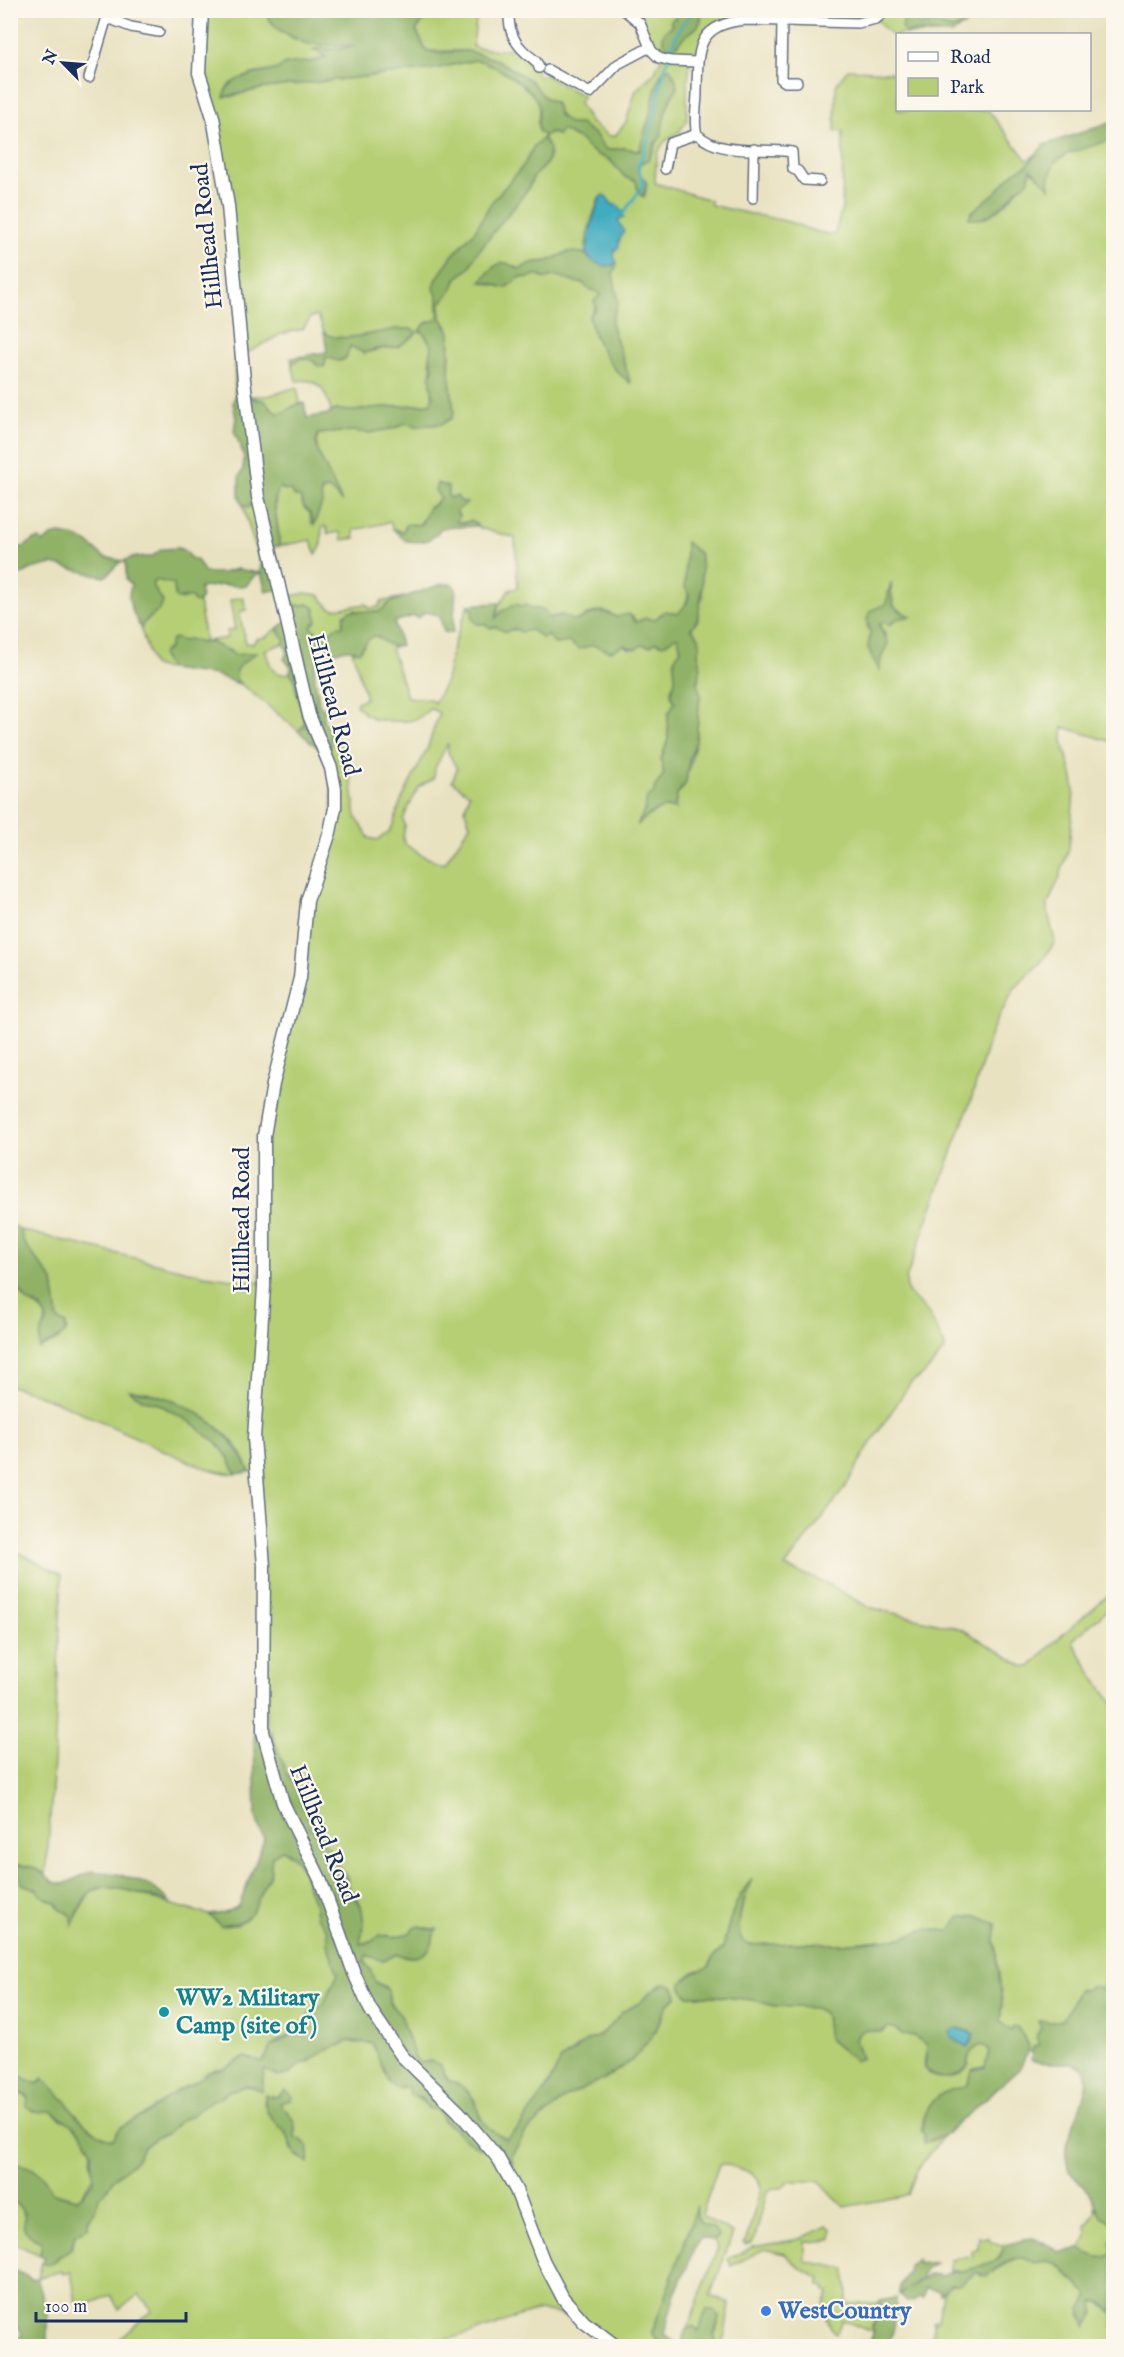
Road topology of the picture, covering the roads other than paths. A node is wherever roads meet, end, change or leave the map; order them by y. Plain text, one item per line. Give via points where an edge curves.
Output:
1 (202, 10) edge
2 (509, 10) edge
3 (624, 10) edge
4 (887, 10) edge
5 (108, 14) edge
6 (782, 21) junction
7 (159, 32) dead end
8 (650, 47) junction
9 (697, 62) junction
10 (89, 78) dead end
11 (797, 82) dead end
12 (698, 134) junction
13 (754, 149) junction
14 (665, 170) dead end
15 (820, 181) dead end
16 (753, 198) dead end
17 (616, 2346) edge

1 - 17 street, Hillhead Road via 199,73 213,117 228,206 258,497 309,716 331,768 335,789 330,832 306,901 300,978 264,1136 264,1287 255,1438 264,1566 264,1736 283,1803 320,1879 370,2009 402,2055 459,2112 500,2162 563,2298 584,2322
2 - 8 street via 509,40 544,69 592,96 618,64
3 - 8 street via 640,23
4 - 6 street via 876,19 858,23
5 - 7 street via 131,27
5 - 10 street
6 - 9 street via 740,20 714,27 704,39
6 - 11 street via 781,78
8 - 9 street via 657,57 668,61
9 - 12 street
12 - 13 street via 717,146
12 - 14 street via 670,143
13 - 15 street via 792,152 793,169 804,180
13 - 16 street

